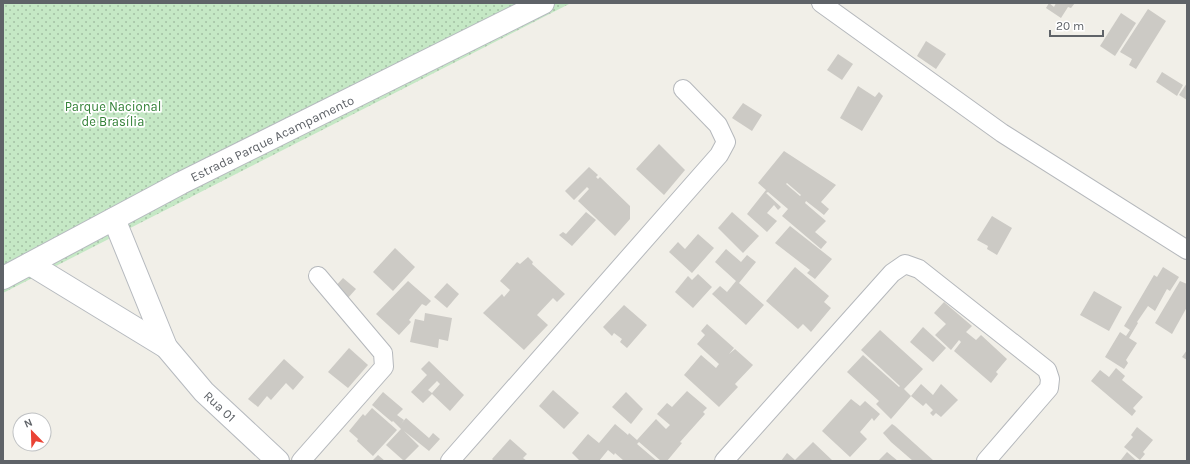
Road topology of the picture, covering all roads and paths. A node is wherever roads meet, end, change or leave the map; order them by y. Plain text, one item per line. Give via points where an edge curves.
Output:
1 (543, 3) edge
2 (821, 3) edge
3 (683, 89) dead end
4 (114, 219) junction
5 (1187, 250) edge
6 (30, 264) junction
7 (318, 276) dead end
8 (3, 278) edge
9 (166, 347) junction
10 (278, 461) edge
11 (301, 461) edge
12 (450, 461) edge
13 (724, 461) edge
14 (986, 461) edge

1 - 4 street, Estrada Parque Acampamento
2 - 5 street via 1002,133
3 - 12 street via 718,125 726,142 719,155
4 - 6 street, Estrada Parque Acampamento
4 - 9 street, Rua 01
6 - 8 street, Estrada Parque Acampamento
6 - 9 street, Rua 01
7 - 11 street via 383,353 384,367
9 - 10 street, Rua 01 via 204,392
13 - 14 street via 892,273 905,264 919,269 1047,370 1049,388

